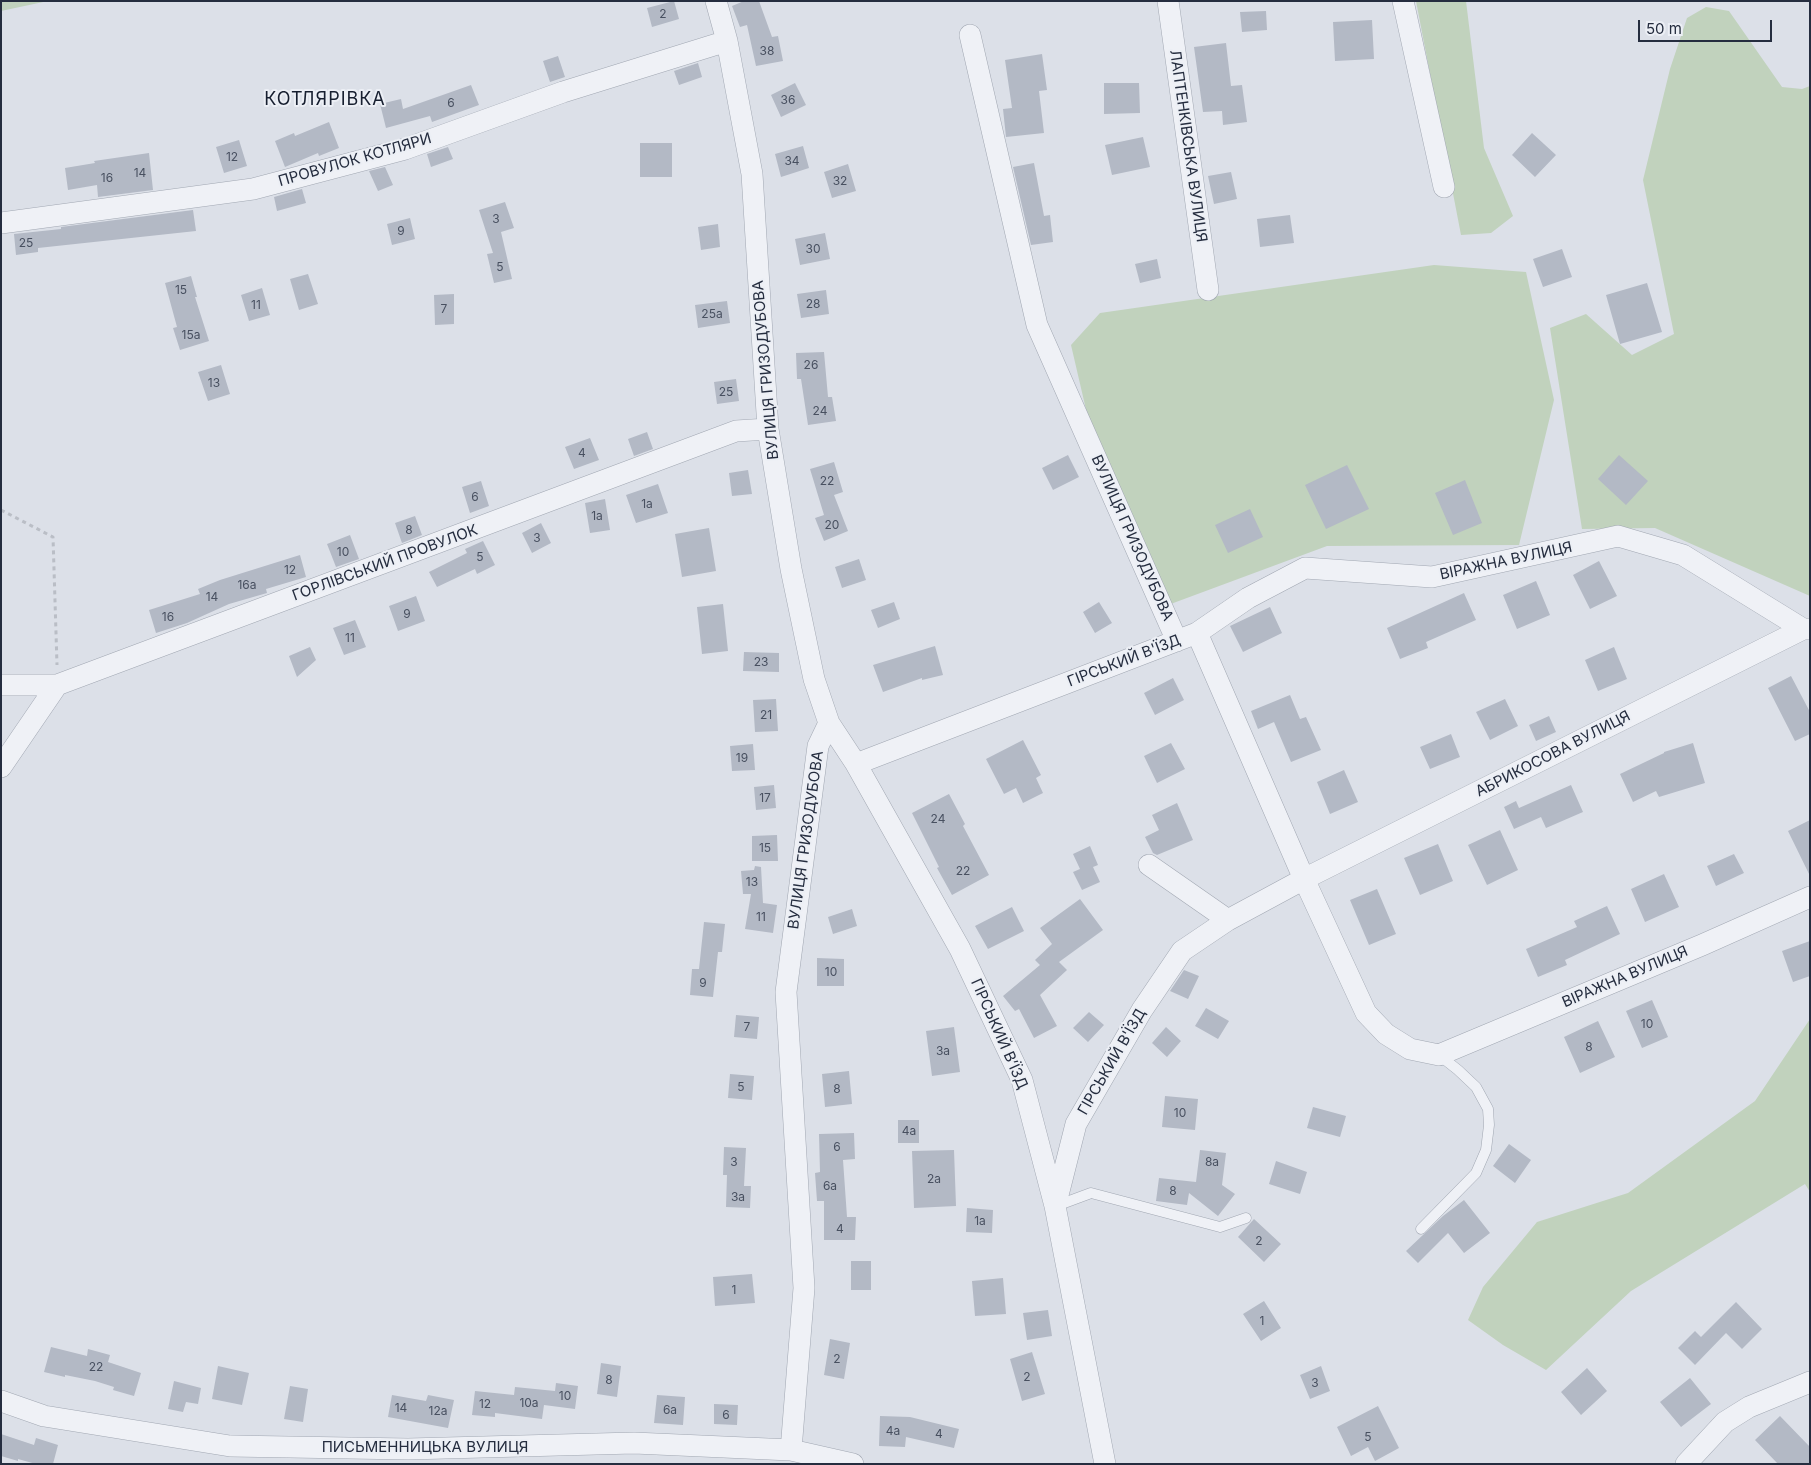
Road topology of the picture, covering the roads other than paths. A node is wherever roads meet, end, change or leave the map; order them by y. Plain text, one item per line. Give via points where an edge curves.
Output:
1 (716, 1) edge
2 (1168, 1) edge
3 (1403, 1) edge
4 (970, 34) dead end
5 (728, 42) junction
6 (1444, 187) dead end
7 (1, 223) edge
8 (1208, 290) dead end
9 (768, 429) junction
10 (1806, 629) edge
11 (1197, 633) junction
12 (1177, 640) junction
13 (1, 685) edge
14 (57, 685) junction
15 (829, 723) junction
16 (856, 764) junction
17 (1, 767) edge
18 (1149, 865) dead end
19 (1304, 879) junction
20 (1810, 896) edge
21 (1228, 920) junction
22 (1438, 1055) junction
23 (1055, 1206) junction
24 (1246, 1218) dead end
25 (1421, 1229) dead end
26 (1810, 1382) edge
27 (1, 1401) edge
28 (790, 1450) junction
29 (853, 1464) edge
30 (1105, 1464) edge
31 (1686, 1464) edge

1 - 5 street, ВУЛИЦЯ ГРИЗОДУБОВА
2 - 8 street, ЛАПТЕНКІВСЬКА ВУЛИЦЯ
3 - 6 street
4 - 12 street, ВУЛИЦЯ ГРИЗОДУБОВА via 1037,325
5 - 7 street, ПРОВУЛОК КОТЛЯРИ via 563,92 405,148 253,189
5 - 9 street, ВУЛИЦЯ ГРИЗОДУБОВА via 752,174
9 - 14 street, ГОРЛІВСЬКИЙ ПРОВУЛОК via 736,431
9 - 15 street, ВУЛИЦЯ ГРИЗОДУБОВА via 791,569 814,679
10 - 11 street, ВІРАЖНА ВУЛИЦЯ via 1683,555 1618,536 1432,577 1305,568 1248,598
10 - 19 street, АБРИКОСОВА ВУЛИЦЯ
11 - 12 street, ГІРСЬКИЙ В'ЇЗД
11 - 19 street, ГІРСЬКИЙ В'ЇЗД
12 - 16 street, ГІРСЬКИЙ В'ЇЗД
13 - 14 street, ГОРЛІВСЬКИЙ ПРОВУЛОК
14 - 17 street
15 - 16 street, ГІРСЬКИЙ В’ЇЗД
15 - 28 street, ВУЛИЦЯ ГРИЗОДУБОВА via 818,746 786,992 804,1288
16 - 23 street, ГІРСЬКИЙ В’ЇЗД via 960,949 1022,1080
18 - 21 street
19 - 21 street, ГІРСЬКИЙ В'ЇЗД
19 - 22 street, ГІРСЬКИЙ В'ЇЗД via 1366,1013 1386,1034 1410,1049
20 - 22 street, ВІРАЖНА ВУЛИЦЯ via 1702,945
21 - 23 street, ГІРСЬКИЙ В'ЇЗД via 1182,951 1142,1010 1076,1124
22 - 25 lane via 1476,1087 1488,1109 1489,1125 1486,1150 1476,1172
23 - 24 lane via 1091,1193 1220,1227
23 - 30 street, ГІРСЬКИЙ В’ЇЗД
26 - 31 street via 1750,1407 1725,1422
27 - 28 street, ПИСЬМЕННИЦЬКА ВУЛИЦЯ via 44,1416 230,1446 408,1449 634,1443
28 - 29 street, ПИСЬМЕННИЦЬКА ВУЛИЦЯ

